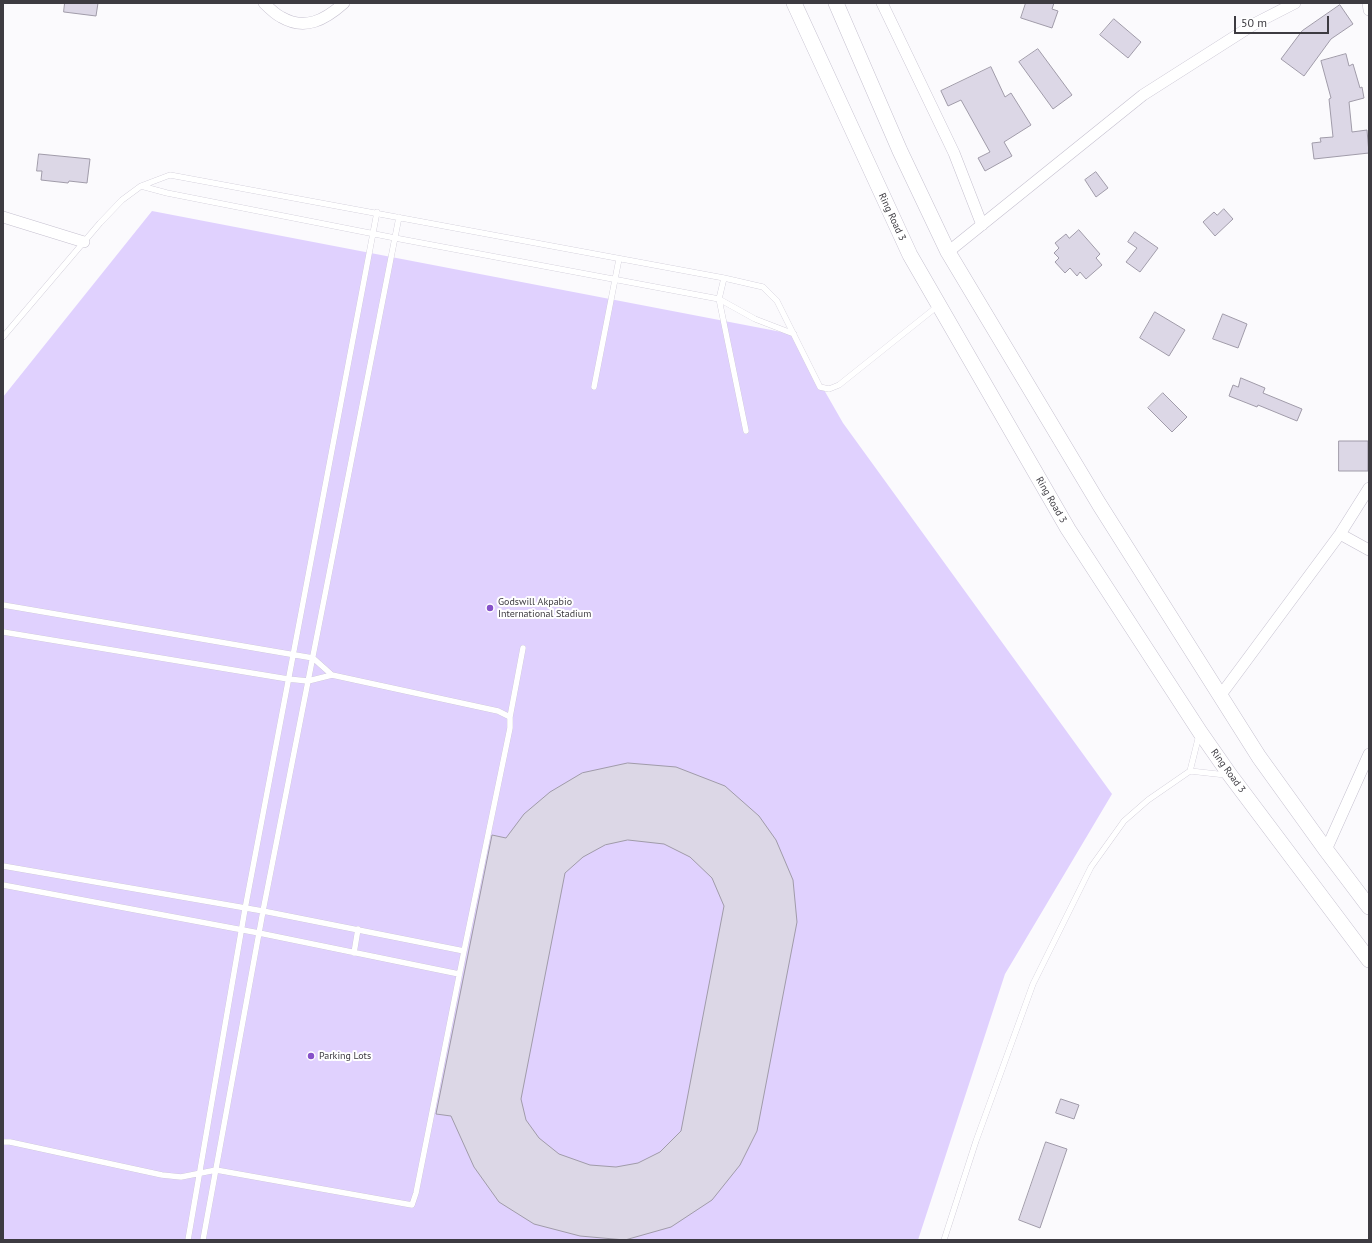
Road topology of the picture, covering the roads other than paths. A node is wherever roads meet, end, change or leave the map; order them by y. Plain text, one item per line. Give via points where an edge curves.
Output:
1 (264, 3) edge
2 (344, 3) edge
3 (794, 3) edge
4 (836, 3) edge
5 (882, 3) edge
6 (1295, 3) edge
7 (1368, 3) edge
8 (1369, 10) edge
9 (141, 186) junction
10 (377, 212) junction
11 (3, 217) edge
12 (399, 217) junction
13 (982, 225) junction
14 (373, 234) junction
15 (395, 238) junction
16 (84, 242) junction
17 (948, 252) junction
18 (619, 259) junction
19 (724, 278) junction
20 (614, 279) junction
21 (719, 299) junction
22 (939, 305) junction
23 (794, 334) junction
24 (3, 337) edge
25 (594, 387) dead end
26 (746, 431) dead end
27 (1369, 488) edge
28 (1340, 534) junction
29 (1369, 550) edge
30 (3, 605) edge
31 (3, 632) edge
32 (523, 648) dead end
33 (293, 655) junction
34 (313, 658) junction
35 (332, 675) junction
36 (288, 679) junction
37 (308, 681) junction
38 (1220, 696) junction
39 (510, 717) junction
40 (1200, 732) junction
41 (1369, 754) edge
42 (1190, 771) junction
43 (1230, 775) junction
44 (1326, 850) junction
45 (3, 866) edge
46 (3, 885) edge
47 (1369, 906) edge
48 (245, 909) junction
49 (263, 911) junction
50 (241, 930) junction
51 (358, 930) junction
52 (259, 933) junction
53 (464, 951) junction
54 (354, 953) junction
55 (1369, 960) edge
56 (459, 974) junction
57 (3, 1142) edge
58 (216, 1170) junction
59 (200, 1173) junction
60 (188, 1240) edge
61 (203, 1240) edge
62 (944, 1240) edge

1 - 2 street via 280,17 297,24 314,22
3 - 22 main road, Ring Road 3 via 910,255
4 - 17 main road via 900,151
5 - 13 street via 954,153
6 - 13 street via 1256,23 1143,95
7 - 8 street
9 - 10 lane via 170,175
9 - 14 lane
9 - 16 lane via 122,200
10 - 12 lane
10 - 14 lane
11 - 16 street
12 - 15 lane
12 - 18 lane
13 - 17 street
14 - 15 lane
14 - 33 lane
15 - 20 lane
15 - 34 lane
16 - 24 lane
17 - 38 main road via 1099,504
18 - 19 lane
18 - 20 lane
19 - 21 lane
19 - 23 lane via 763,287 777,301
20 - 21 lane
20 - 25 lane
21 - 23 lane via 755,319
21 - 26 lane
22 - 23 lane via 839,385 829,389 820,387
22 - 40 main road, Ring Road 3 via 1068,529
27 - 28 street
28 - 29 street
28 - 38 street
30 - 33 lane
31 - 36 lane
32 - 39 lane
33 - 34 lane
33 - 36 lane
34 - 35 lane
34 - 37 lane
35 - 37 lane
35 - 39 lane via 498,711
36 - 37 lane
36 - 48 lane
37 - 49 lane
38 - 44 main road via 1259,757
39 - 53 lane via 510,728
40 - 42 lane
40 - 43 main road, Ring Road 3
41 - 44 street
42 - 43 lane
42 - 62 lane via 1148,800 1124,821 1091,867 1033,984 976,1141
43 - 55 main road, Ring Road 3
44 - 47 main road
45 - 48 lane
46 - 50 lane
48 - 49 lane
48 - 50 lane
49 - 51 lane
49 - 52 lane
50 - 52 lane
50 - 59 lane
51 - 53 lane
51 - 54 lane
52 - 54 lane
52 - 58 lane
53 - 56 lane
54 - 56 lane
56 - 58 lane via 412,1205
57 - 59 lane via 162,1175 182,1177
58 - 59 lane
58 - 61 lane
59 - 60 lane

